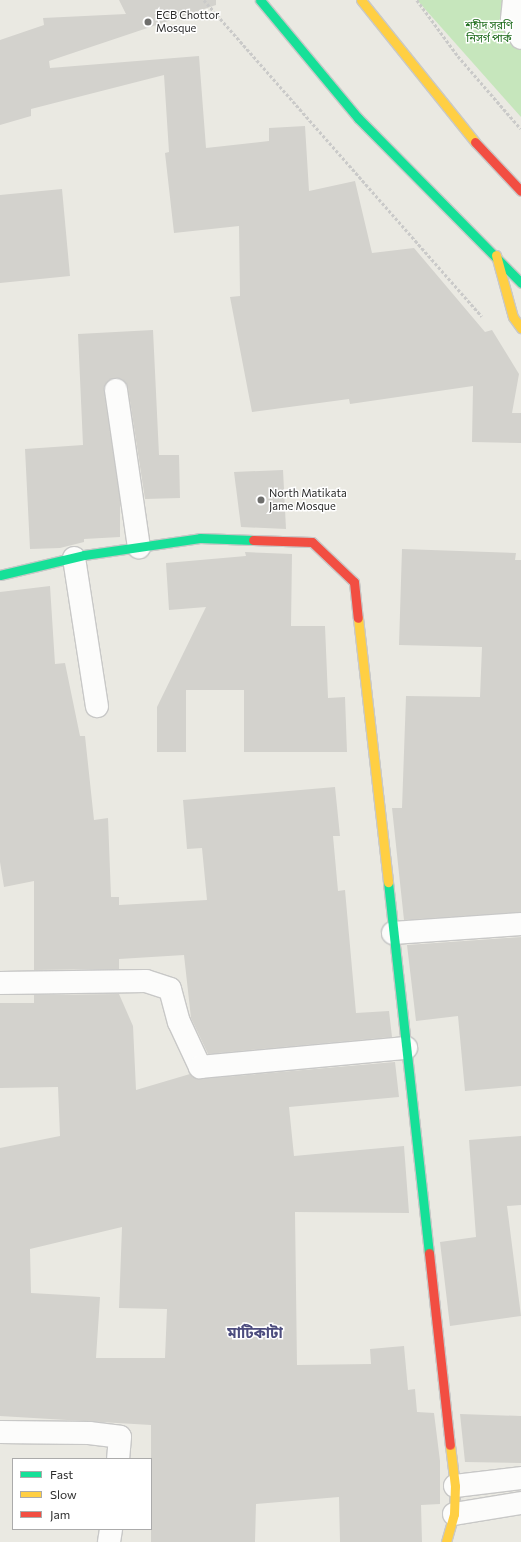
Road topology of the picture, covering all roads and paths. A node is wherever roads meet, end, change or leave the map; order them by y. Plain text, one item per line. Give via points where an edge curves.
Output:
1 (204, 0) edge
2 (260, 0) edge
3 (361, 0) edge
4 (417, 0) edge
5 (514, 0) edge
6 (521, 38) edge
7 (521, 129) edge
8 (521, 191) edge
9 (496, 256) junction
10 (521, 283) edge
11 (484, 318) dead end
12 (521, 328) edge
13 (116, 390) dead end
14 (139, 547) junction
15 (74, 558) junction
16 (0, 575) edge
17 (98, 706) dead end
18 (521, 924) edge
19 (393, 933) junction
20 (0, 983) edge
21 (406, 1048) junction
22 (0, 1432) edge
23 (118, 1458) edge
24 (521, 1478) edge
25 (455, 1486) junction
26 (521, 1503) edge
27 (454, 1514) junction
28 (111, 1530) edge
29 (109, 1542) edge
30 (446, 1542) edge

1 - 11 path
2 - 9 street via 358,118
3 - 8 street via 488,158
4 - 7 path via 458,56
5 - 6 street via 512,20
9 - 10 street
9 - 12 street via 513,317
13 - 14 street
14 - 15 street
14 - 19 street via 200,538 312,542 354,582
15 - 16 street
15 - 17 street
18 - 19 street
19 - 21 street
20 - 21 street via 146,981 170,989 178,1022 200,1067
21 - 25 street
22 - 23 street via 89,1433 120,1437
24 - 25 street
25 - 27 street
26 - 27 street
27 - 30 street
28 - 29 street

